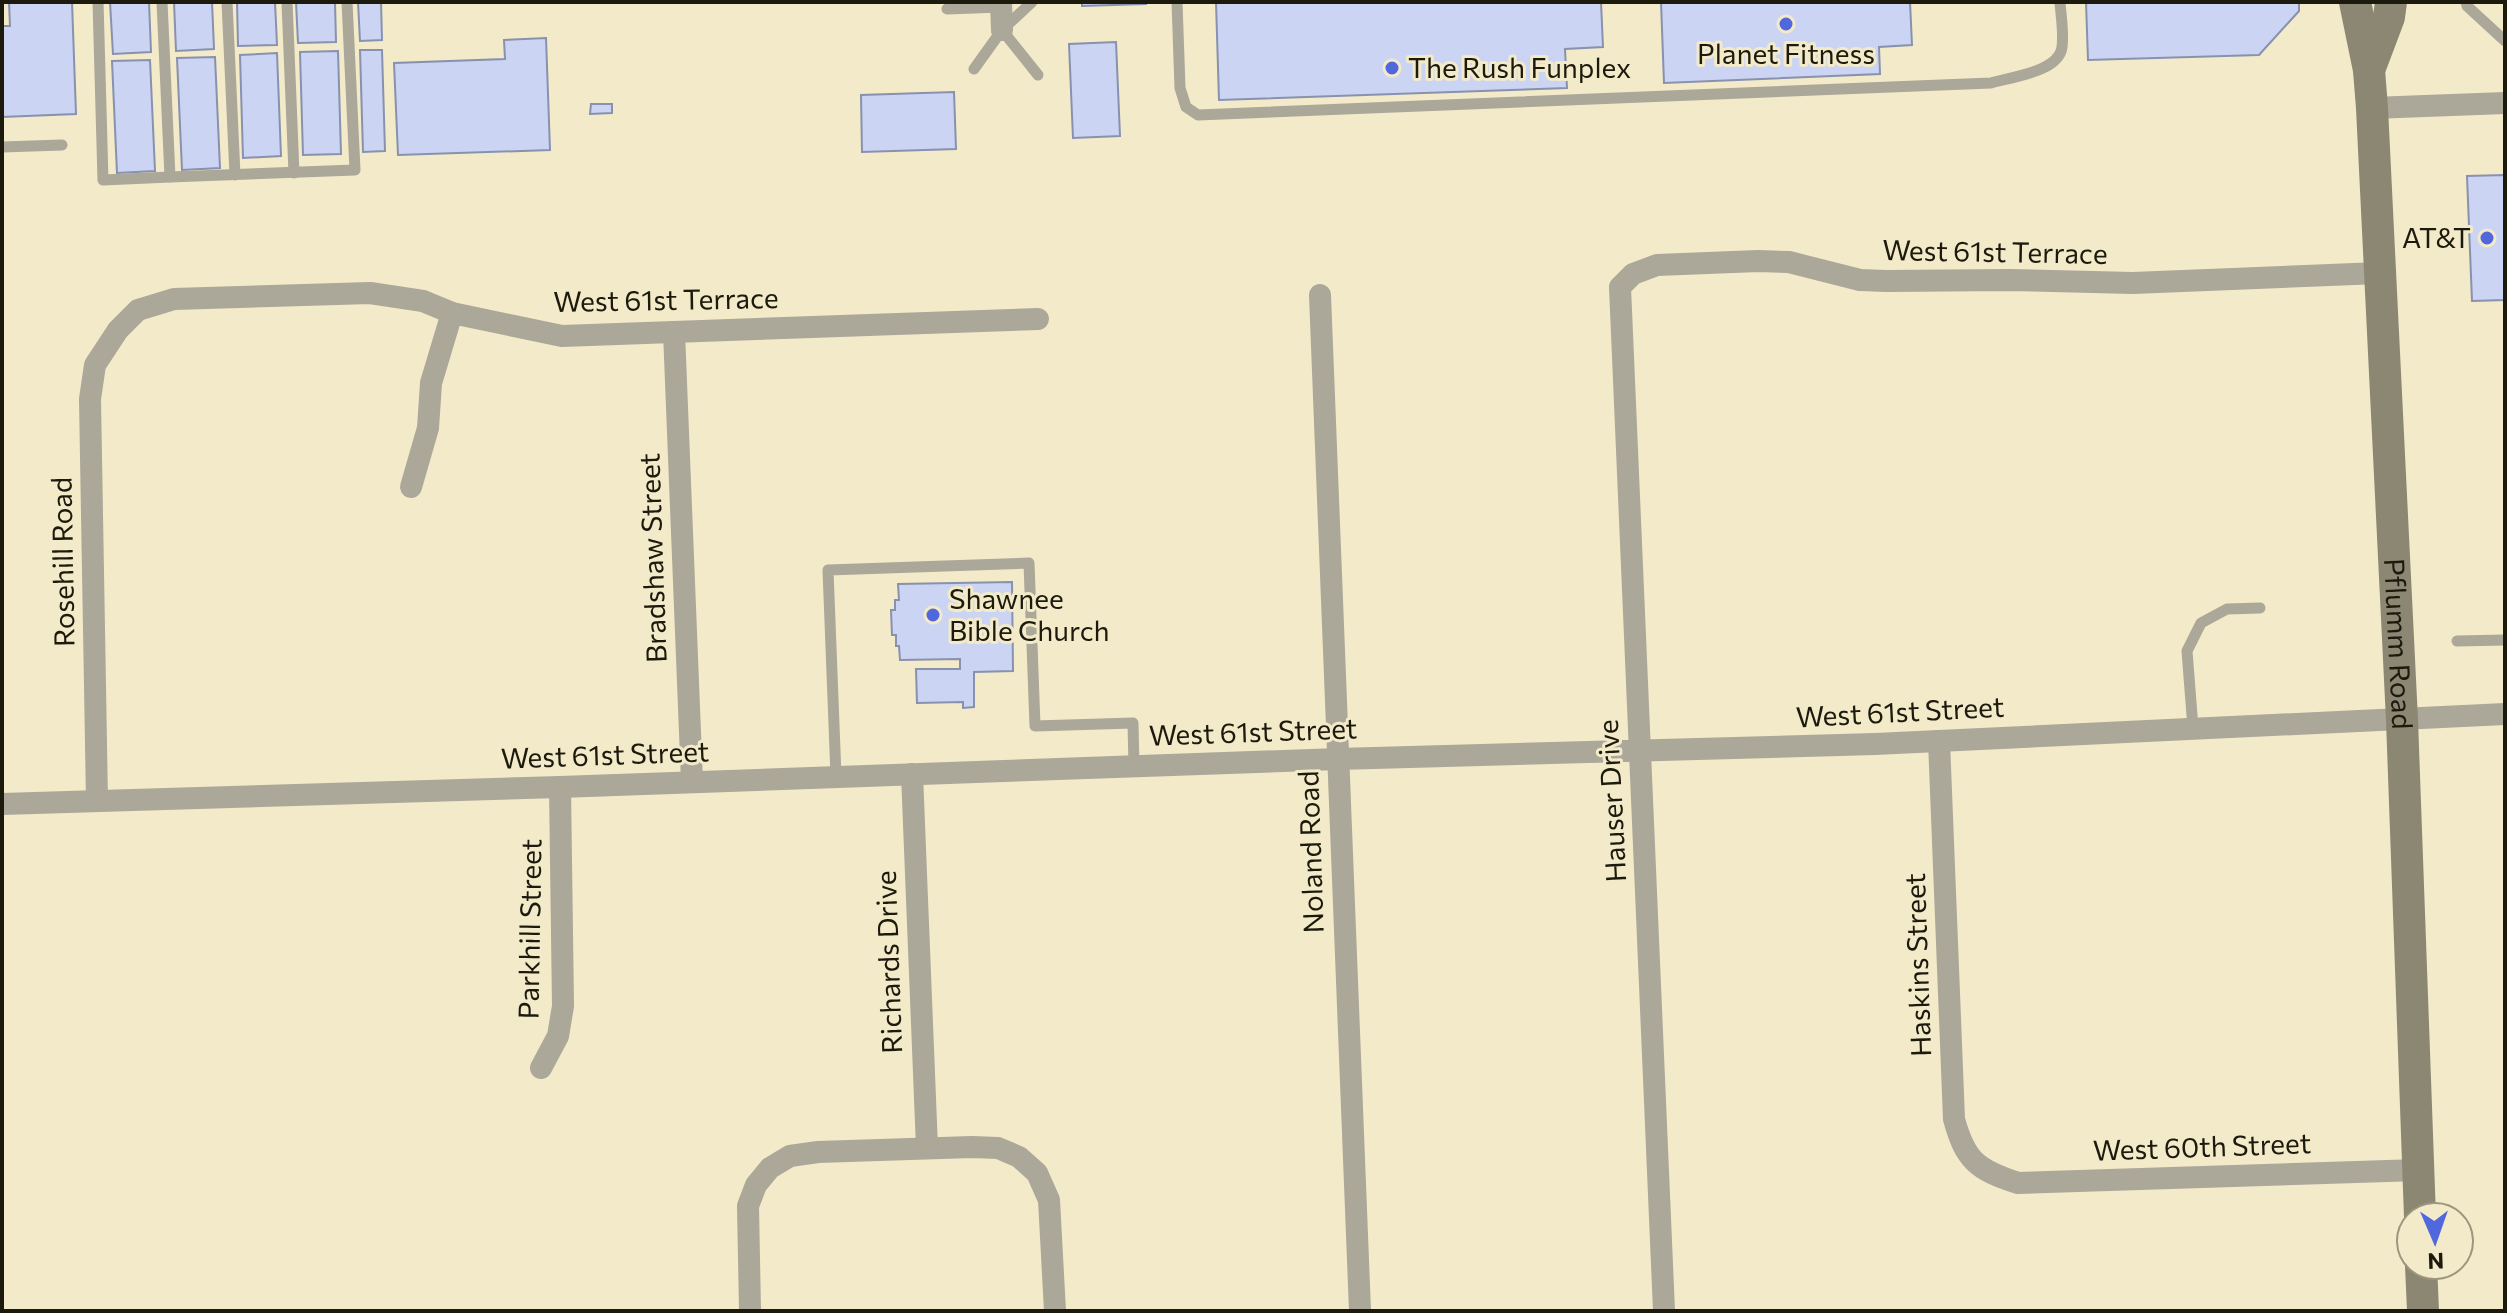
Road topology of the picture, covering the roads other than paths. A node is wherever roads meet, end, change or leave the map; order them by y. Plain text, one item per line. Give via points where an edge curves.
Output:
1 (98, 2) edge
2 (162, 2) edge
3 (227, 2) edge
4 (287, 2) edge
5 (347, 2) edge
6 (1032, 2) edge
7 (1177, 2) edge
8 (2060, 2) edge
9 (2355, 2) edge
10 (2391, 2) edge
11 (2466, 2) edge
12 (1001, 4) edge
13 (947, 9) dead end
14 (1002, 30) junction
15 (2505, 41) edge
16 (974, 69) dead end
17 (2369, 70) junction
18 (1038, 75) dead end
19 (2505, 103) edge
20 (2372, 108) junction
21 (62, 145) dead end
22 (2, 147) edge
23 (294, 173) junction
24 (235, 175) junction
25 (170, 177) junction
26 (2379, 273) junction
27 (1620, 287) joint
28 (1320, 295) dead end
29 (452, 313) junction
30 (1038, 319) dead end
31 (118, 330) joint
32 (674, 332) junction
33 (411, 487) dead end
34 (2260, 608) dead end
35 (2505, 640) edge
36 (2457, 641) dead end
37 (2505, 714) edge
38 (2402, 720) junction
39 (2193, 728) junction
40 (1939, 741) junction
41 (1638, 750) junction
42 (1338, 759) junction
43 (1134, 766) junction
44 (912, 774) junction
45 (836, 776) junction
46 (692, 782) junction
47 (560, 787) junction
48 (97, 801) junction
49 (2, 804) edge
50 (541, 1068) dead end
51 (927, 1148) junction
52 (2419, 1170) junction
53 (1989, 1174) joint
54 (2420, 1201) edge
55 (2422, 1281) edge
56 (750, 1311) edge
57 (1055, 1311) edge
58 (1360, 1311) edge
59 (1664, 1311) edge
60 (2423, 1311) edge

1 - 25 lane via 103,180
2 - 25 lane
3 - 24 lane
4 - 23 lane
5 - 23 lane via 355,170
6 - 14 lane
7 - 8 lane via 1180,88 1186,107 1198,115 1991,83 2048,68 2056,60 2062,51
9 - 17 main road, Pflumm Road
10 - 17 main road, Pflumm Road
11 - 15 lane
12 - 13 lane
12 - 14 street
14 - 16 lane
14 - 18 lane
17 - 20 main road, Pflumm Road
19 - 20 street
20 - 26 main road, Pflumm Road
21 - 22 lane
23 - 24 lane
24 - 25 lane
26 - 27 street, West 61st Terrace via 2133,283 1886,281 1758,261 1657,265 1633,274
26 - 38 main road, Pflumm Road
27 - 41 street, Hauser Drive
28 - 42 street, Noland Road
29 - 31 street, West 61st Terrace via 423,301 370,293 174,299 138,310
29 - 32 street, West 61st Terrace via 562,336
29 - 33 street via 431,383 428,428
30 - 32 street, West 61st Terrace
31 - 48 street, Rosehill Road via 95,365 90,399
32 - 46 street, Bradshaw Street
34 - 39 lane via 2227,609 2201,623 2187,651
35 - 36 lane
37 - 38 street, West 61st Street
38 - 39 street, West 61st Street
38 - 52 main road, Pflumm Road
39 - 40 street, West 61st Street
40 - 41 street, West 61st Street
40 - 53 street, Haskins Street via 1954,1119 1962,1149
41 - 42 street, West 61st Street
41 - 59 street, Hauser Drive
42 - 43 street, West 61st Street
42 - 58 street, Noland Road
43 - 44 street, West 61st Street
43 - 45 lane via 1133,723 1035,726 1029,563 828,570
44 - 45 street, West 61st Street
44 - 51 street, Richards Drive
45 - 46 street, West 61st Street
46 - 47 street, West 61st Street
47 - 48 street, West 61st Street
47 - 50 street, Parkhill Street via 563,1006 558,1036
48 - 49 street, West 61st Street
51 - 56 street via 818,1152 790,1156 770,1168 748,1206
51 - 57 street via 998,1148 1037,1173 1049,1200
52 - 53 street, West 60th Street via 2018,1183
52 - 54 main road, Pflumm Road
55 - 60 main road

